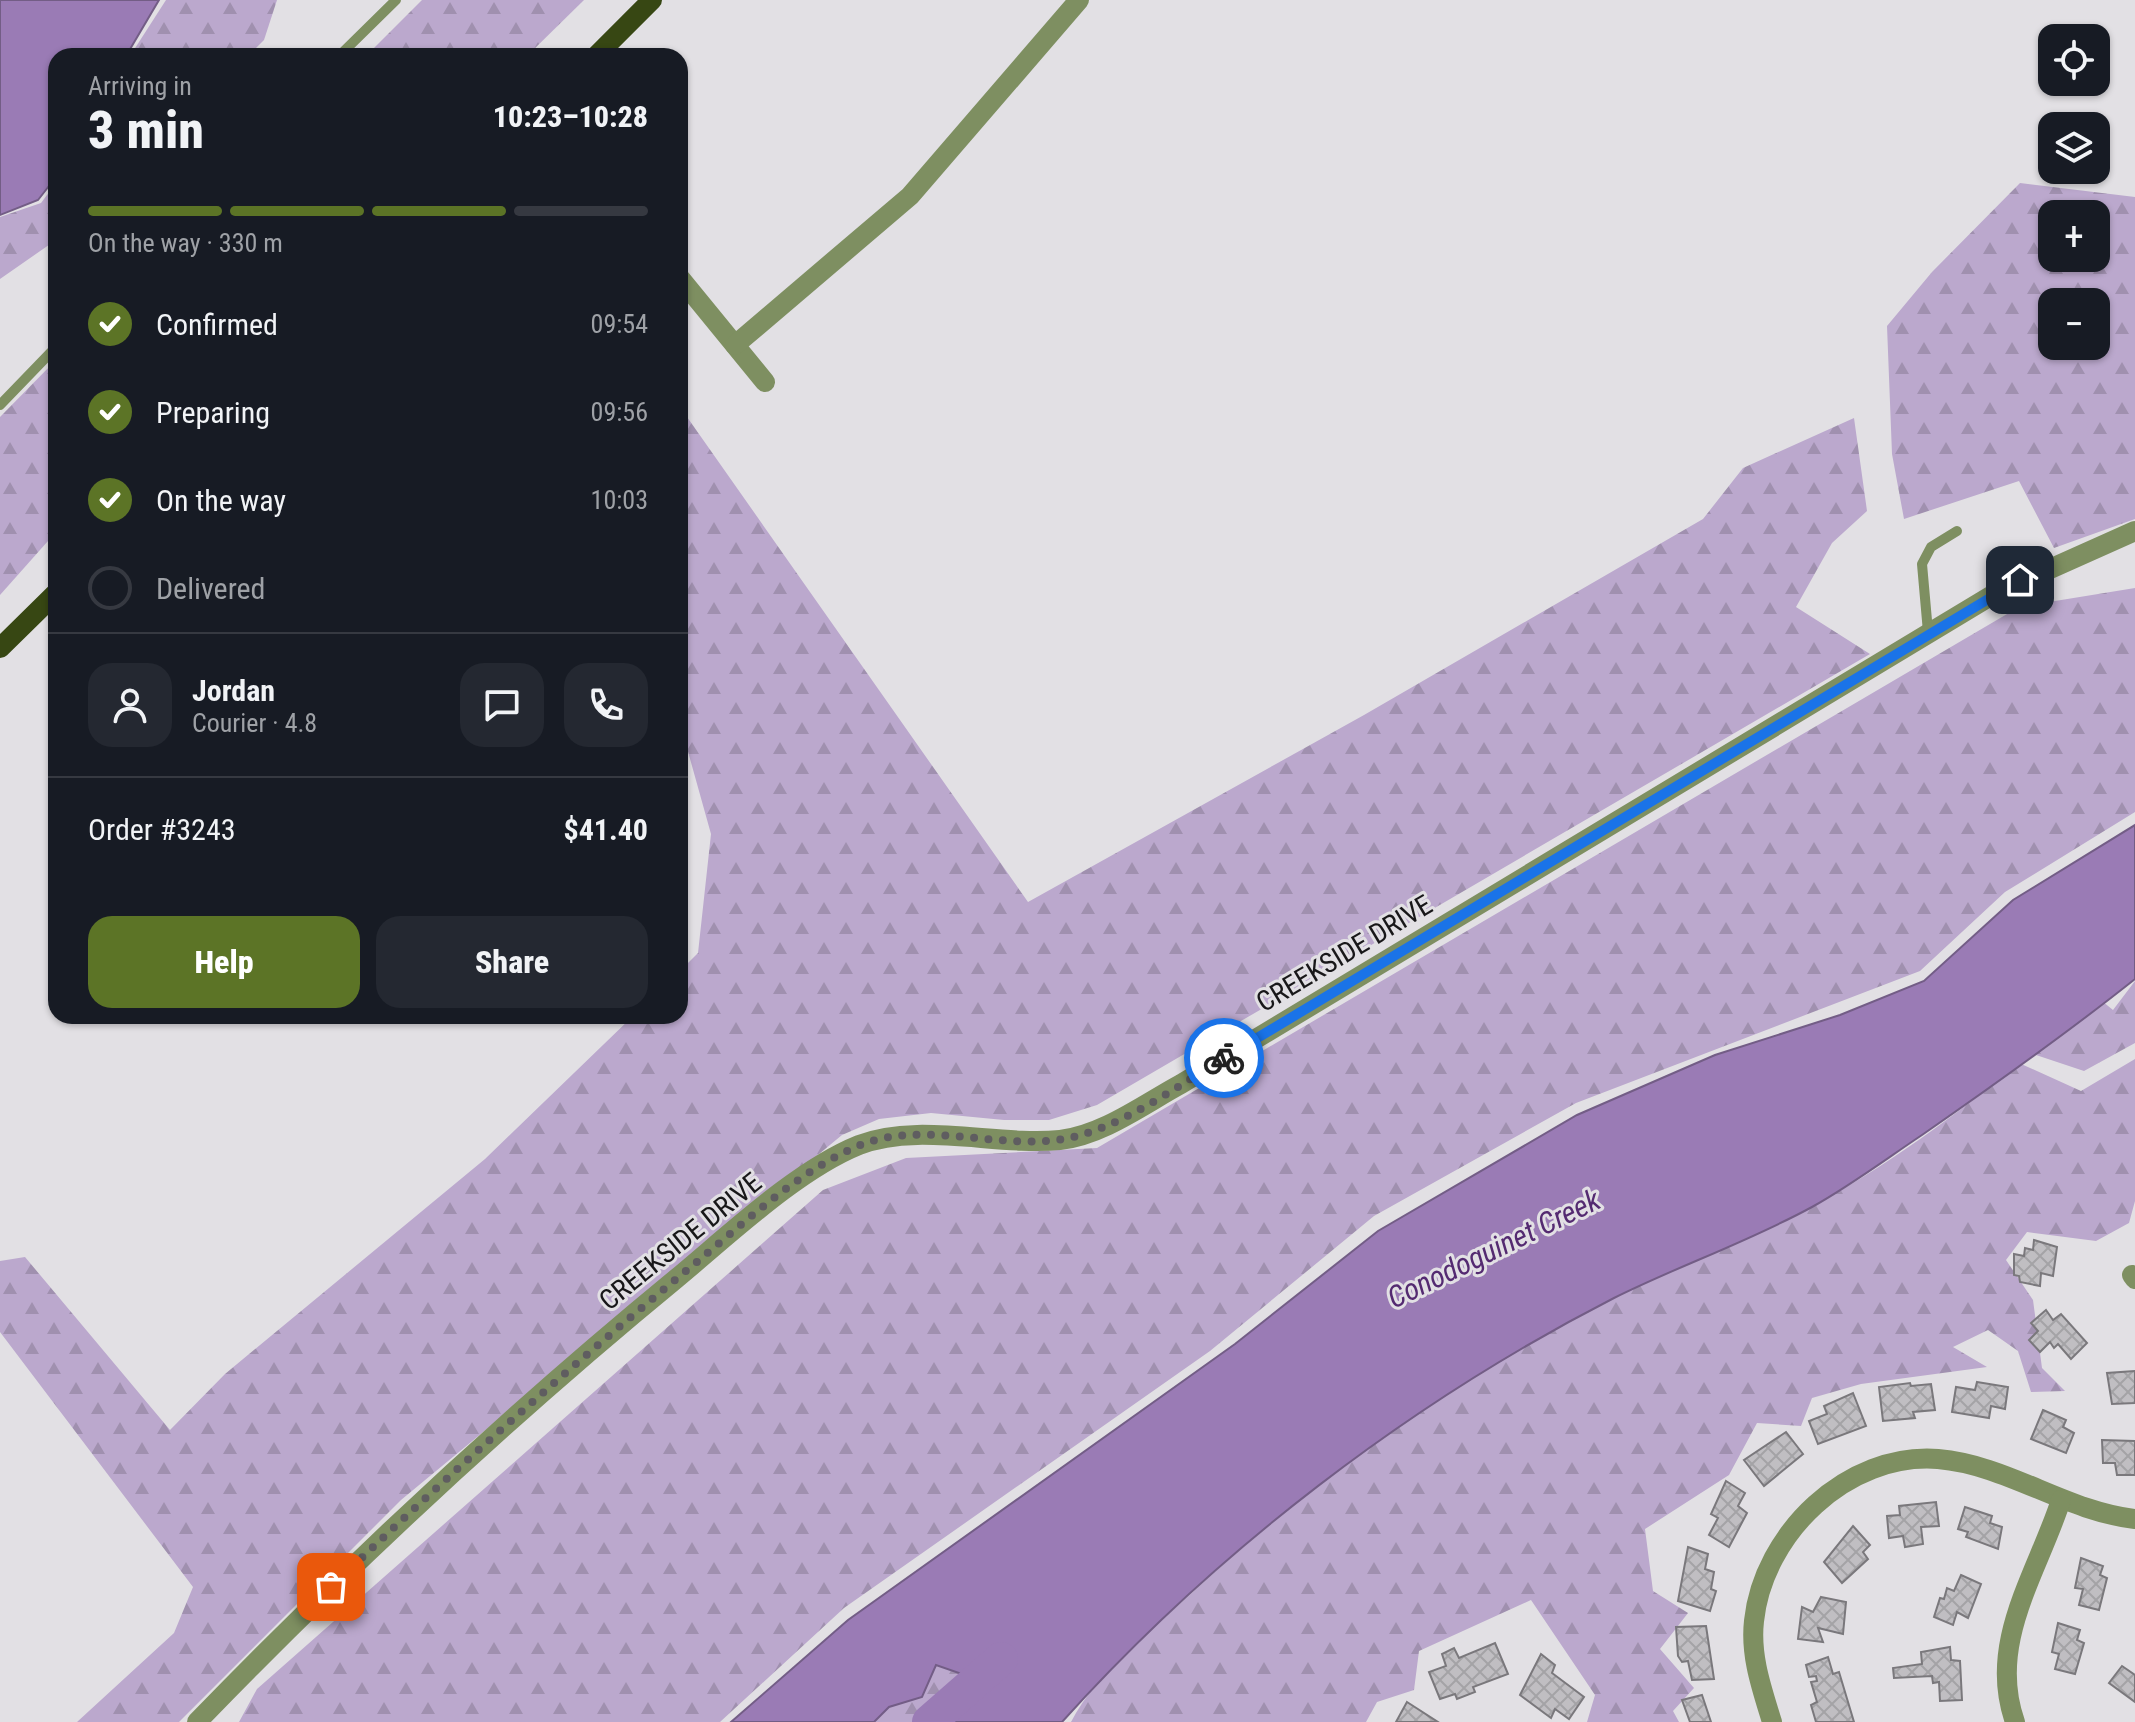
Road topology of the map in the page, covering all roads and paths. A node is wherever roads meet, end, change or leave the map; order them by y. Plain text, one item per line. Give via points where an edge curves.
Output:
1 (396, 0) edge
2 (652, 0) edge
3 (1079, 0) edge
4 (347, 48) edge
5 (604, 48) edge
6 (688, 288) edge
7 (735, 345) junction
8 (48, 355) edge
9 (765, 382) dead end
10 (0, 405) edge
11 (1957, 531) dead end
12 (2135, 531) edge
13 (48, 601) edge
14 (1928, 632) junction
15 (0, 648) edge
16 (2061, 1500) junction
17 (2135, 1519) edge
18 (197, 1722) edge
19 (1772, 1722) edge
20 (2015, 1722) edge

1 - 4 lane
2 - 5 main road
3 - 7 street via 910,196
6 - 7 street
7 - 9 street
8 - 10 lane
11 - 14 lane via 1931,547 1922,564
12 - 14 street, CREEKSIDE DRIVE via 2020,580
13 - 15 main road
14 - 18 street, CREEKSIDE DRIVE via 1109,1124 1064,1139 1003,1142 919,1136 882,1139 844,1153 757,1212 475,1450
16 - 17 street
16 - 19 street via 1989,1469 1938,1459 1876,1469 1829,1493 1779,1547 1758,1598 1755,1656
16 - 20 street via 2011,1627 2005,1678

